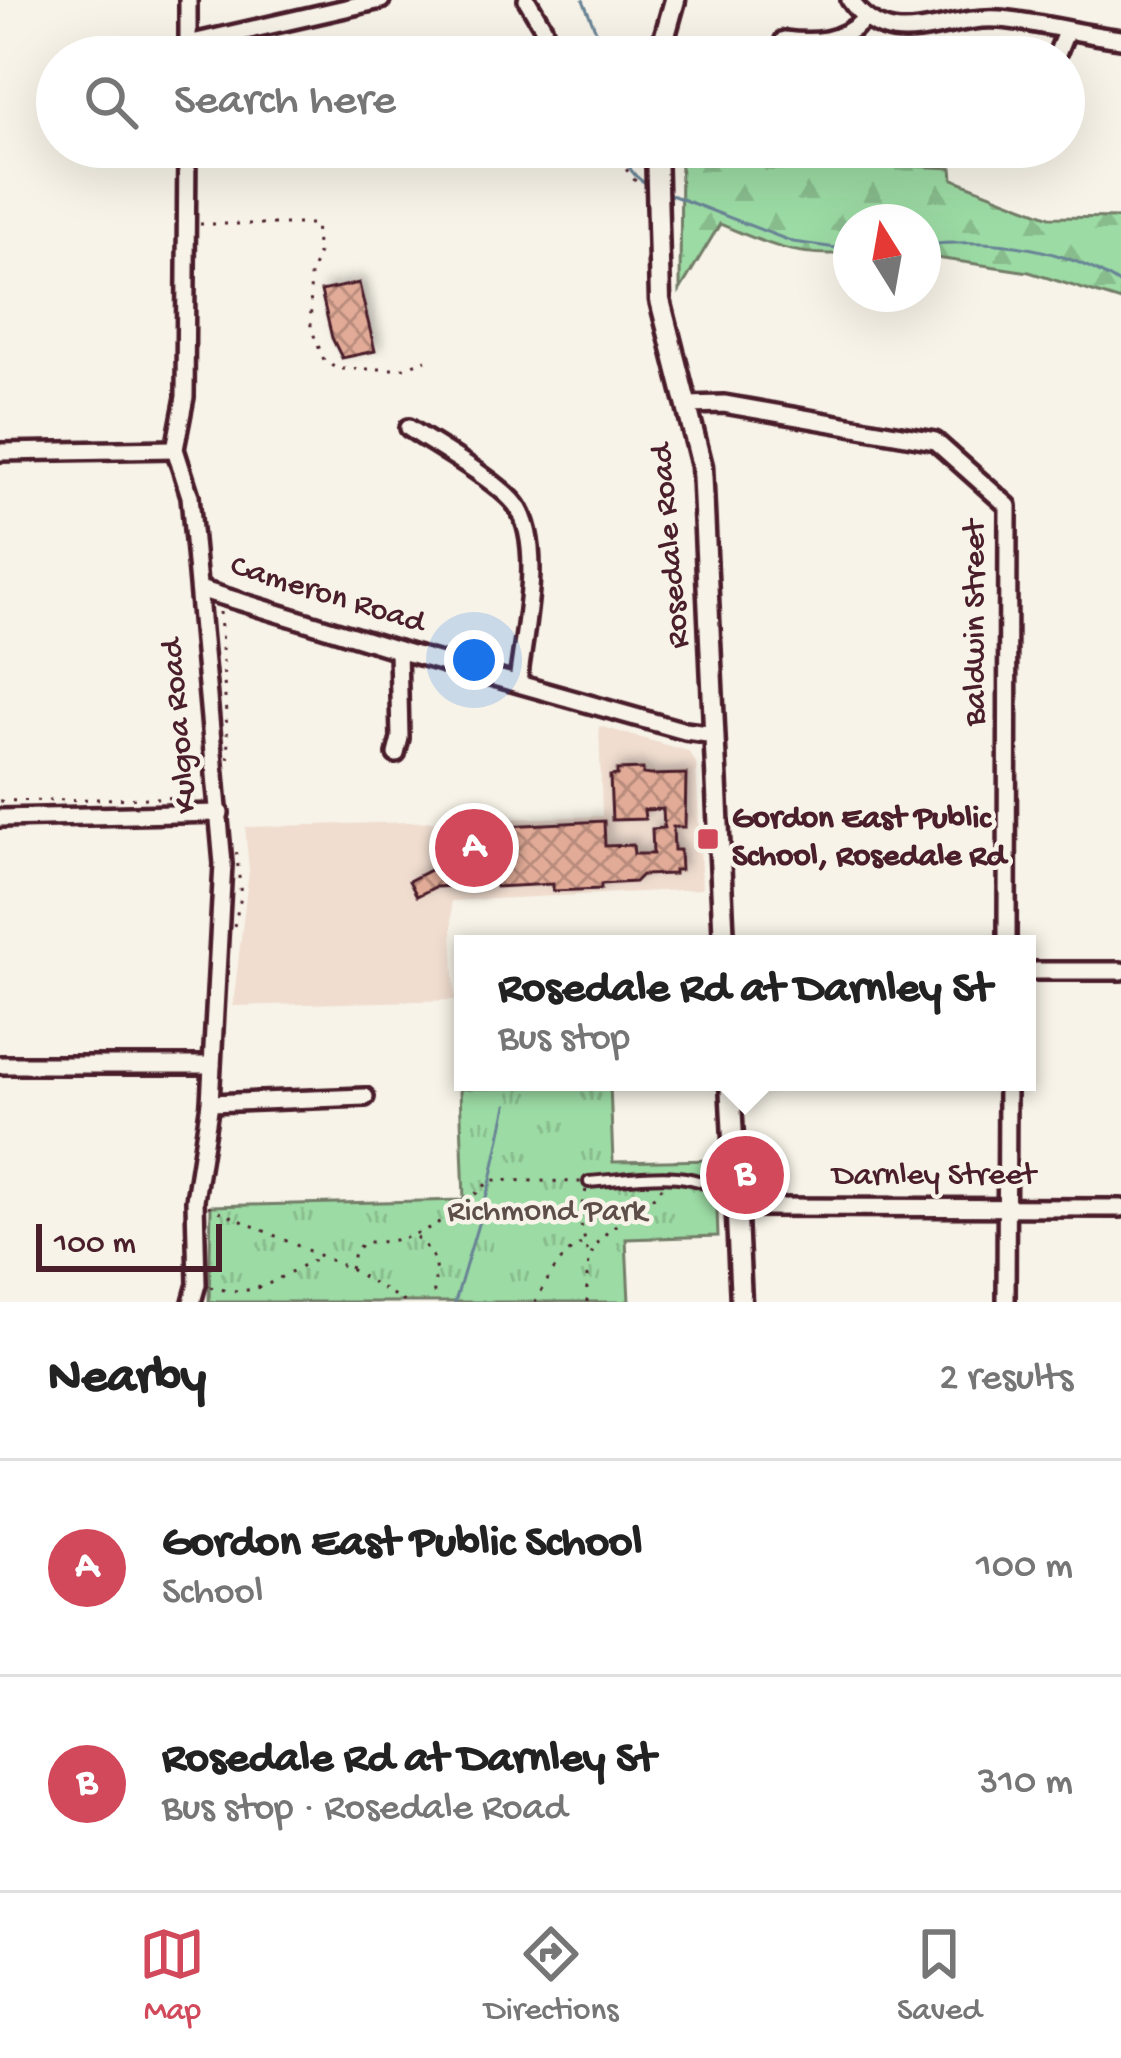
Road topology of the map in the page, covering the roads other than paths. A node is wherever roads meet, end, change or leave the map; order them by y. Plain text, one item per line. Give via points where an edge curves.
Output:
1 (188, 0) edge
2 (381, 0) edge
3 (526, 0) edge
4 (675, 0) edge
5 (850, 0) edge
6 (1015, 0) edge
7 (1004, 19) junction
8 (864, 20) junction
9 (1066, 32) junction
10 (188, 36) edge
11 (242, 36) edge
12 (545, 36) edge
13 (665, 36) edge
14 (840, 36) edge
15 (1064, 36) edge
16 (1121, 39) edge
17 (187, 168) edge
18 (655, 168) edge
19 (687, 405) junction
20 (410, 428) dead end
21 (175, 449) junction
22 (0, 452) edge
23 (199, 589) junction
24 (398, 650) junction
25 (518, 683) junction
26 (715, 735) junction
27 (396, 754) dead end
28 (220, 813) junction
29 (0, 818) edge
30 (724, 935) edge
31 (1007, 935) edge
32 (1121, 970) edge
33 (1036, 971) edge
34 (0, 1065) edge
35 (212, 1065) junction
36 (731, 1091) edge
37 (1007, 1091) edge
38 (365, 1097) dead end
39 (210, 1103) junction
40 (589, 1182) road end
41 (737, 1205) junction
42 (1007, 1207) junction
43 (1121, 1208) edge
44 (192, 1302) edge
45 (741, 1302) edge
46 (1006, 1302) edge

1 - 10 street
2 - 11 street
3 - 12 street
4 - 13 street
5 - 8 street
6 - 7 street
7 - 8 street via 901,32
7 - 9 street
8 - 14 street
9 - 15 street
9 - 16 street
17 - 21 street, Kulgoa Road via 185,397
18 - 19 street, Rosedale Road via 660,300
19 - 26 street, Rosedale Road via 702,466
19 - 31 street, Baldwin Street via 724,404 935,441 1008,506
20 - 25 street via 507,495 523,519 531,563
21 - 22 street
21 - 23 street, Kulgoa Road via 190,496
23 - 24 street, Cameron Road
23 - 28 street, Kulgoa Road
24 - 25 street, Cameron Road
24 - 27 street
25 - 26 street, Cameron Road
26 - 30 street, Rosedale Road
28 - 29 street
28 - 35 street, Kulgoa Road
32 - 33 street
34 - 35 street
35 - 39 street, Kulgoa Road
36 - 41 street
37 - 42 street
38 - 39 street
39 - 44 street, Kulgoa Road via 195,1200
40 - 41 lane via 670,1176 715,1184
41 - 42 street, Darnley Street
41 - 45 street
42 - 43 street, Darnley Street
42 - 46 street

